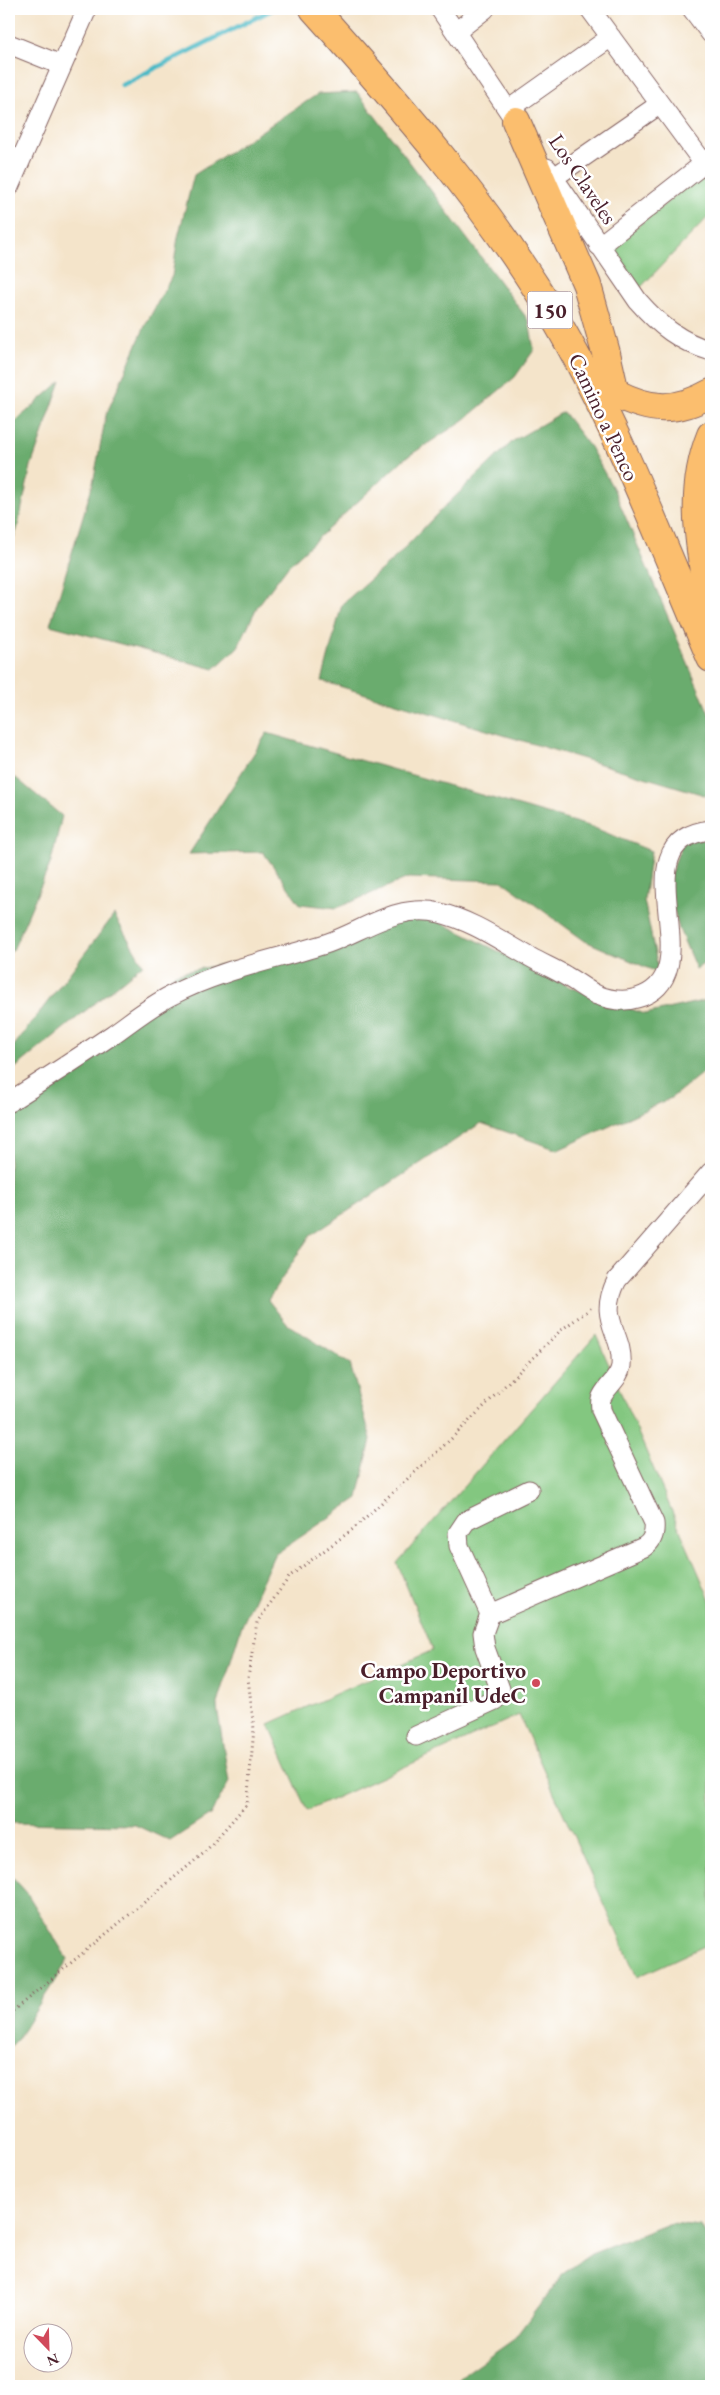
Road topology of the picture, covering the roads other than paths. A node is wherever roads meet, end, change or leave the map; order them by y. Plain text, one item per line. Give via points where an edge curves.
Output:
1 (88, 9) edge
2 (314, 9) edge
3 (338, 9) edge
4 (440, 9) edge
5 (485, 9) edge
6 (590, 9) edge
7 (692, 9) edge
8 (457, 31) junction
9 (711, 34) edge
10 (611, 37) junction
11 (9, 44) edge
12 (61, 65) junction
13 (660, 104) junction
14 (512, 115) junction
15 (708, 161) edge
16 (553, 178) junction
17 (9, 187) edge
18 (599, 246) junction
19 (711, 351) edge
20 (615, 393) junction
21 (711, 393) edge
22 (711, 435) edge
23 (710, 612) edge
24 (711, 658) edge
25 (711, 830) edge
26 (9, 1102) edge
27 (711, 1172) edge
28 (529, 1490) dead end
29 (490, 1614) junction
30 (416, 1736) dead end

1 - 12 street
2 - 24 highway, Camino a Penco / 150 via 404,109 455,172 553,315 598,399
3 - 20 highway, Camino a Penco / 150 via 443,129 506,213 569,309
4 - 8 street, Los Claveles
5 - 8 street
6 - 10 street
7 - 9 street
8 - 14 street, Los Claveles
10 - 13 street
10 - 14 street
11 - 12 street
12 - 17 street
13 - 15 street
13 - 16 street
14 - 16 street, Los Claveles
14 - 20 highway via 587,286
15 - 18 street
16 - 18 street, Los Claveles
18 - 19 street, Los Claveles via 651,316 676,336
20 - 21 highway via 639,404 666,408 692,403
20 - 23 highway, Camino a Penco / 150
22 - 23 highway via 703,457 696,502
25 - 26 street via 694,834 680,843 667,864 669,966 662,983 639,998 623,1000 597,994 465,922 437,913 407,912 378,920 329,942 218,975 172,994
27 - 29 street via 617,1280 610,1294 609,1316 621,1368 600,1399 601,1410 654,1523 653,1537 644,1547
28 - 29 street via 466,1521 458,1533 459,1546
29 - 30 street via 483,1633 500,1689 495,1700

